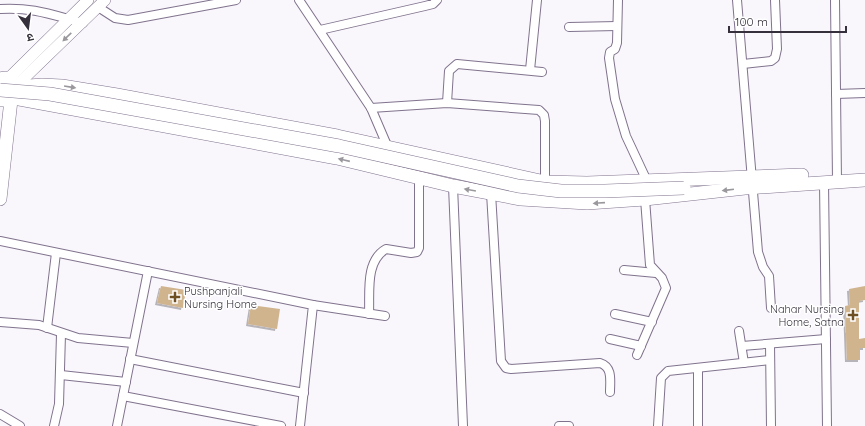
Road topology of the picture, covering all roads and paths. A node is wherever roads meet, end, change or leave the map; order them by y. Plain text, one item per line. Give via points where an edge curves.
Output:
1 (88, 0) edge
2 (236, 0) edge
3 (299, 0) edge
4 (437, 0) edge
5 (537, 0) edge
6 (618, 0) edge
7 (737, 0) edge
8 (774, 0) edge
9 (835, 0) edge
10 (102, 3) edge
11 (0, 9) edge
12 (69, 19) junction
13 (83, 23) junction
14 (617, 26) junction
15 (569, 27) dead end
16 (320, 30) junction
17 (743, 64) junction
18 (530, 70) junction
19 (542, 72) dead end
20 (0, 90) edge
21 (10, 90) edge
22 (865, 93) edge
23 (836, 94) junction
24 (448, 103) junction
25 (371, 108) junction
26 (263, 123) junction
27 (261, 145) junction
28 (388, 148) junction
29 (865, 171) edge
30 (399, 173) junction
31 (419, 178) junction
32 (833, 179) junction
33 (865, 180) edge
34 (646, 181) junction
35 (545, 182) junction
36 (753, 183) junction
37 (452, 186) junction
38 (710, 186) junction
39 (491, 193) junction
40 (0, 199) edge
41 (645, 199) junction
42 (0, 241) edge
43 (56, 252) junction
44 (624, 270) dead end
45 (148, 271) junction
46 (656, 273) junction
47 (313, 305) junction
48 (771, 308) dead end
49 (369, 314) junction
50 (616, 314) dead end
51 (385, 316) dead end
52 (0, 322) edge
53 (652, 322) junction
54 (47, 328) junction
55 (740, 331) dead end
56 (62, 334) junction
57 (610, 339) dead end
58 (826, 339) junction
59 (134, 343) junction
60 (770, 344) junction
61 (641, 346) junction
62 (742, 346) junction
63 (637, 355) dead end
64 (130, 359) junction
65 (770, 360) junction
66 (744, 363) junction
67 (698, 368) junction
68 (61, 375) junction
69 (126, 382) junction
70 (610, 392) dead end
71 (304, 393) junction
72 (123, 396) junction
73 (0, 414) edge
74 (20, 426) edge
75 (54, 426) edge
76 (117, 426) edge
77 (281, 426) edge
78 (300, 426) edge
79 (462, 426) edge
80 (558, 426) edge
81 (569, 426) edge
82 (658, 426) edge
83 (698, 426) edge
84 (771, 426) edge
85 (827, 426) edge

1 - 12 main road
2 - 10 street via 128,20 115,18
3 - 16 street
4 - 16 street via 433,4
5 - 18 street
6 - 14 street
7 - 17 street
8 - 17 street via 777,54 771,61
9 - 23 street
10 - 13 main road
11 - 12 street via 50,12
12 - 13 street
12 - 21 main road
13 -> 21 main road
14 - 15 street
14 - 34 street via 617,43 609,58 615,99 626,136
16 - 25 street
17 - 36 street
18 - 19 street
18 - 24 street via 456,64 449,71
20 - 38 main road, bridge via 50,94 339,146 518,186 561,191
21 -> 26 main road via 42,84 62,86
21 - 27 main road
21 - 40 main road
22 - 23 street
23 - 32 street
24 - 25 street
24 - 35 street via 542,112 545,121
25 - 28 street
26 - 27 main road
26 - 28 main road
30 -> 27 main road via 337,158
28 - 30 street
28 - 35 main road
29 - 32 main road
30 - 31 main road
31 - 37 main road
31 - 49 street via 419,248 417,252 411,253 386,249 376,257 371,272
32 - 33 main road
32 - 36 main road
32 - 58 street
34 - 35 main road
34 - 38 main road
36 - 38 main road
36 - 48 street via 758,252 769,276
39 -> 37 main road
37 - 79 street
38 - 41 main road
41 -> 39 main road via 587,203 521,199
39 - 70 street via 503,365 511,369 600,363 610,370
41 - 46 street via 650,265
42 - 43 street
43 - 45 street
43 - 54 street
44 - 46 street
45 - 47 street
45 - 59 street
46 - 53 street via 662,278 666,288
47 - 49 street
47 - 71 street
49 - 51 street
50 - 53 street
52 - 54 street
53 - 61 street
54 - 56 street
55 - 62 street
56 - 59 street
56 - 68 street
57 - 61 street
58 - 60 street
58 - 85 street
59 - 64 street
60 - 62 street
60 - 65 street
61 - 63 street
62 - 66 street
64 - 69 street
64 - 71 street
65 - 66 street
65 - 84 street
66 - 67 street
67 - 82 street via 668,371 661,378
67 - 83 street
68 - 69 street
68 - 75 street
69 - 72 street
71 - 78 street
72 - 76 street
72 - 77 street
73 - 74 street
80 - 81 street

